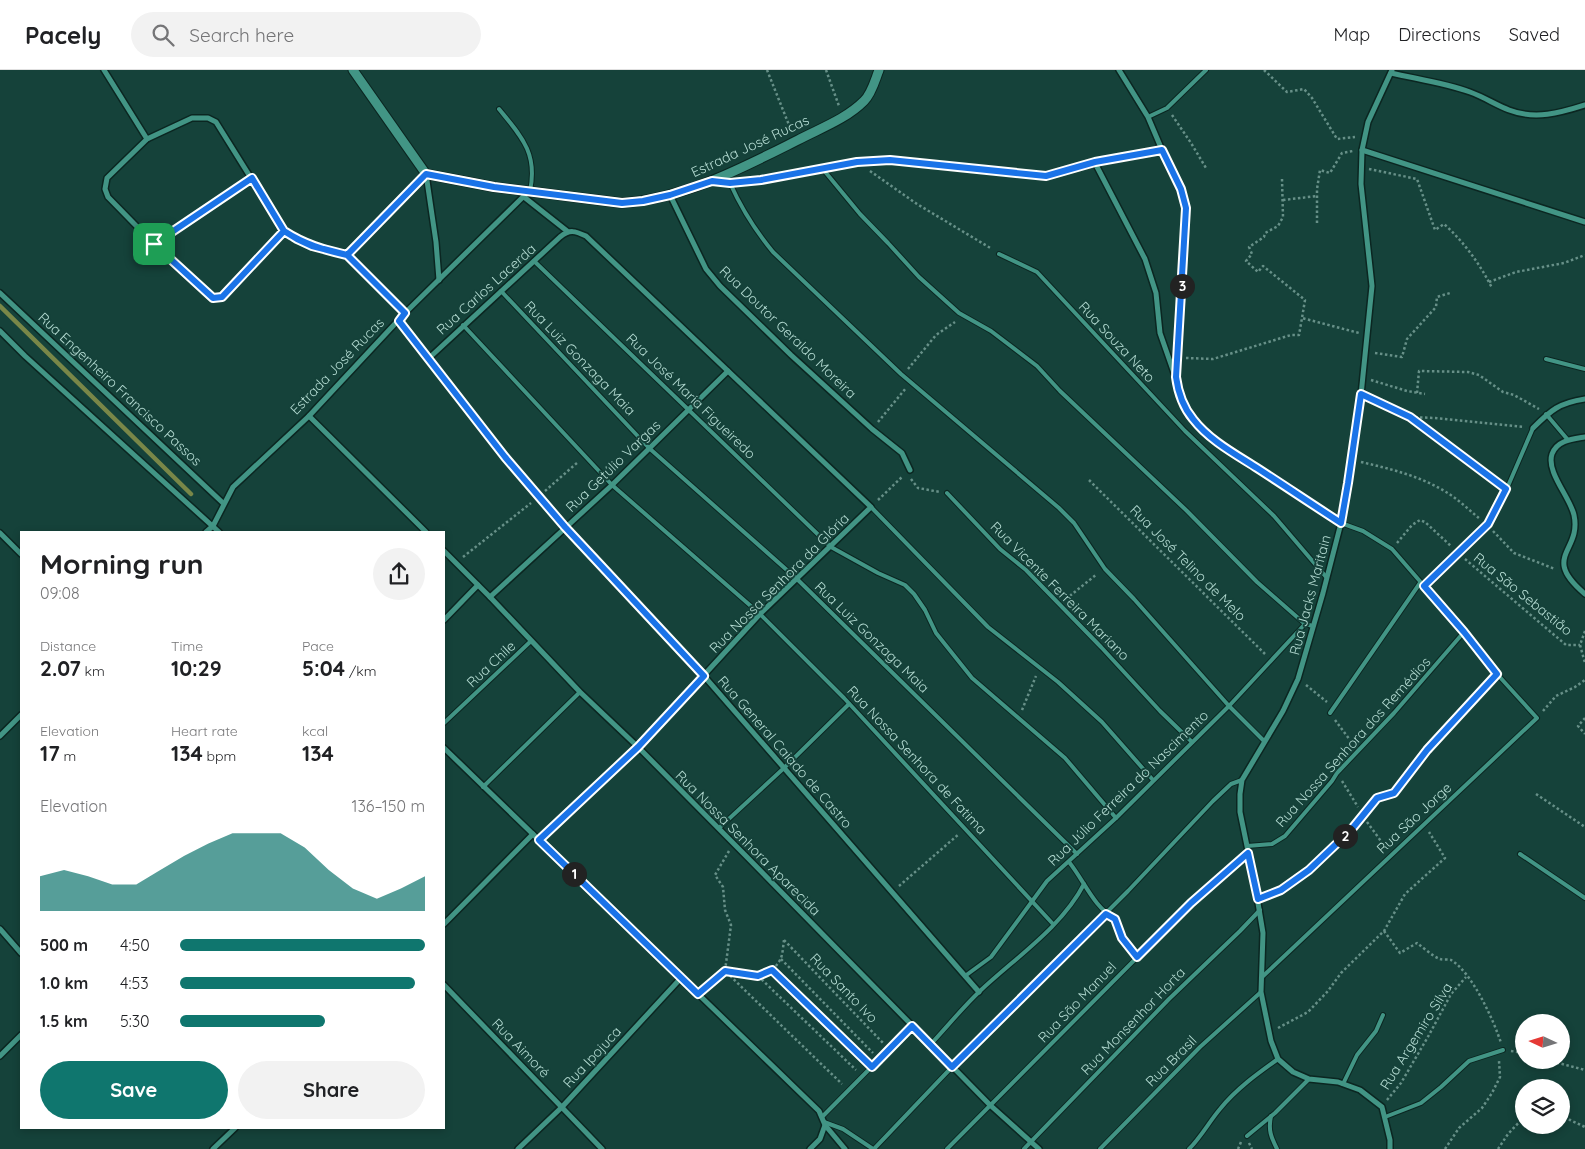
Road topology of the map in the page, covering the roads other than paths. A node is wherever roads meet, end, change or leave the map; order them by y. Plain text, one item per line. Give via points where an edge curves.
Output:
1 (104, 70) edge
2 (354, 70) edge
3 (879, 70) edge
4 (1119, 70) edge
5 (1206, 70) edge
6 (1391, 71) edge
7 (1585, 105) edge
8 (499, 109) dead end
9 (1148, 117) junction
10 (147, 139) junction
11 (1162, 150) junction
12 (1362, 150) junction
13 (1095, 162) junction
14 (822, 168) junction
15 (426, 174) junction
16 (252, 178) junction
17 (712, 181) junction
18 (730, 183) junction
19 (527, 194) junction
20 (670, 195) junction
21 (1585, 222) edge
22 (284, 231) junction
23 (567, 231) junction
24 (154, 244) junction
25 (999, 254) road end
26 (347, 255) junction
27 (534, 261) junction
28 (439, 280) junction
29 (500, 291) junction
30 (0, 293) edge
31 (405, 313) junction
32 (399, 321) junction
33 (463, 325) junction
34 (0, 330) edge
35 (428, 359) junction
36 (1546, 359) dead end
37 (1585, 369) edge
38 (728, 371) junction
39 (1176, 377) junction
40 (1585, 399) edge
41 (689, 409) junction
42 (1546, 414) junction
43 (309, 416) junction
44 (1533, 428) joint
45 (1585, 438) edge
46 (1568, 440) junction
47 (649, 448) junction
48 (910, 470) road end
49 (612, 485) junction
50 (947, 493) road end
51 (223, 503) junction
52 (871, 507) junction
53 (1341, 523) junction
54 (212, 526) junction
55 (565, 527) junction
56 (207, 531) edge
57 (218, 531) edge
58 (425, 531) edge
59 (0, 533) edge
60 (830, 548) junction
61 (445, 552) edge
62 (20, 553) edge
63 (1327, 578) junction
64 (797, 579) junction
65 (478, 585) junction
66 (1422, 585) junction
67 (1585, 594) edge
68 (490, 596) junction
69 (760, 614) junction
70 (445, 619) edge
71 (1305, 624) junction
72 (1313, 626) junction
73 (1464, 632) junction
74 (531, 641) junction
75 (1497, 674) junction
76 (704, 676) junction
77 (580, 692) junction
78 (849, 704) junction
79 (1229, 706) junction
80 (1330, 713) road end
81 (20, 716) edge
82 (445, 722) edge
83 (0, 736) edge
84 (1264, 741) junction
85 (1192, 742) junction
86 (638, 747) junction
87 (445, 749) edge
88 (784, 768) junction
89 (1153, 780) junction
90 (1242, 780) junction
91 (483, 787) junction
92 (1116, 818) junction
93 (719, 828) junction
94 (532, 834) junction
95 (539, 840) junction
96 (1247, 846) junction
97 (1248, 853) junction
98 (1077, 854) junction
99 (1520, 854) dead end
100 (1070, 862) junction
101 (1084, 884) junction
102 (1585, 898) edge
103 (1258, 899) junction
104 (1031, 901) junction
105 (1260, 910) junction
106 (1106, 914) junction
107 (445, 923) edge
108 (1054, 924) junction
109 (0, 929) edge
110 (20, 952) edge
111 (1137, 957) junction
112 (965, 976) junction
113 (681, 978) junction
114 (1261, 978) junction
115 (445, 986) edge
116 (979, 992) junction
117 (1261, 992) junction
118 (1383, 1015) dead end
119 (912, 1026) junction
120 (20, 1036) edge
121 (930, 1045) junction
122 (1503, 1050) road end
123 (0, 1056) edge
124 (1278, 1059) junction
125 (952, 1067) junction
126 (1309, 1078) junction
127 (1343, 1084) junction
128 (990, 1105) junction
129 (562, 1107) junction
130 (1271, 1116) junction
131 (1385, 1117) junction
132 (824, 1121) junction
133 (234, 1129) edge
134 (1247, 1136) dead end
135 (1031, 1142) junction
136 (213, 1149) edge
137 (518, 1149) edge
138 (602, 1149) edge
139 (810, 1149) edge
140 (846, 1149) edge
141 (874, 1149) edge
142 (947, 1149) edge
143 (1024, 1149) edge
144 (1039, 1149) edge
145 (1100, 1149) edge
146 (1189, 1149) edge
147 (1277, 1149) edge
148 (1390, 1149) edge

1 - 10 street
2 - 15 street
3 - 17 street, Estrada José Rucas via 866,99 843,117
4 - 9 street, Rua Jacks Maritain
5 - 9 lane via 1166,108
6 - 7 street via 1470,92 1511,111 1526,114 1556,114
6 - 12 street via 1368,122
8 - 19 lane via 528,148 532,171
9 - 11 street, Rua Jacks Maritain
10 - 16 street via 192,118 208,118 216,122
10 - 24 street via 107,178 105,189 108,197
11 - 13 street
11 - 39 street, Rua Jacks Maritain via 1181,189 1186,208
12 - 21 street
12 - 53 street via 1363,210 1372,286 1361,394
13 - 14 street via 1046,176 890,160
13 - 39 street via 1144,259 1156,293 1160,333
14 - 18 street
14 - 71 lane via 919,277 958,312 1010,344 1037,366 1257,582
15 - 19 street
15 - 26 street
15 - 28 street
16 - 22 street
16 - 24 street
17 - 18 street
17 - 20 street, Estrada José Rucas
18 - 79 lane via 755,231 773,252 903,376 1059,508 1074,523 1104,569 1134,598
19 - 20 street, Estrada José Rucas via 622,203
19 - 23 street
19 - 28 street, Estrada José Rucas
20 - 48 street, Rua Doutor Geraldo Moreira via 706,269 720,286 791,355 902,453
22 - 24 street via 219,298 213,298
22 - 26 street via 312,246
23 - 27 street, Rua Carlos Lacerda
23 - 38 street via 586,236
25 - 63 lane, Rua Souza Neto via 1037,272 1185,431 1274,516
26 - 31 street
27 - 29 street, Rua Carlos Lacerda
27 - 41 lane, Rua José Maria Figueiredo
28 - 31 street, Estrada José Rucas
29 - 33 street, Rua Carlos Lacerda
29 - 47 lane, Rua Luiz Gonzaga Maia
30 - 51 street, Rua Engenheiro Francisco Passos
31 - 32 street, Estrada José Rucas
32 - 35 street, Rua General Caiado de Castro
32 - 43 street, Estrada José Rucas
33 - 35 street, Rua Carlos Lacerda
33 - 49 lane, Rua Nossa Senhora de Fatima
34 - 54 street
35 - 55 street, Rua General Caiado de Castro
36 - 37 lane
38 - 41 street, Rua Getúlio Vargas
38 - 52 street
39 - 53 street, Rua Jacks Maritain via 1182,402 1206,433
40 - 42 street via 1558,405
41 - 47 street, Rua Getúlio Vargas
41 - 60 lane, Rua José Maria Figueiredo
42 - 44 street
42 - 46 lane
43 - 51 street, Estrada José Rucas via 233,487
43 - 58 street
44 - 66 lane via 1488,524
45 - 46 street
46 - 67 street via 1561,443 1551,456 1554,472 1574,516 1572,538 1563,566 1574,585
47 - 49 street, Rua Getúlio Vargas
47 - 64 lane, Rua Luiz Gonzaga Maia
49 - 55 street, Rua Getúlio Vargas
49 - 69 lane, Rua Nossa Senhora de Fatima
50 - 85 lane, Rua Vicente Ferreira Mariano via 1000,549 1060,604
51 - 54 street, Estrada José Rucas
52 - 60 street, Rua Nossa Senhora da Glória
52 - 89 lane via 988,627 1058,682 1102,722
53 - 63 street, Rua Jacks Maritain
53 - 66 lane via 1364,531 1392,549
54 - 56 street, Estrada José Rucas
54 - 57 street
55 - 68 street, Rua Getúlio Vargas
55 - 76 street, Rua General Caiado de Castro
59 - 62 street
60 - 64 street, Rua Nossa Senhora da Glória
60 - 92 lane, Rua José Maria Figueiredo via 905,584 925,610 936,633 972,678 1065,758
61 - 65 street, Rua Nossa Senhora Aparecida
63 - 72 street, Rua Jacks Maritain
64 - 69 street, Rua Nossa Senhora da Glória
64 - 98 lane, Rua Luiz Gonzaga Maia
65 - 68 street, Rua Nossa Senhora Aparecida
65 - 70 street
66 - 73 lane
66 - 80 lane
68 - 74 street, Rua Nossa Senhora Aparecida
69 - 76 street, Rua Nossa Senhora da Glória
69 - 78 lane, Rua Nossa Senhora de Fatima
71 - 72 lane
71 - 79 lane, Rua Júlio Ferreira do Nascimento
72 - 84 street, Rua Jacks Maritain via 1298,679
73 - 75 lane
73 - 96 lane, Rua Nossa Senhora dos Remédios via 1285,836 1272,844
74 - 77 street, Rua Nossa Senhora Aparecida
74 - 82 lane, Rua Chile
75 - 103 lane via 1427,750 1394,793 1377,798 1351,830 1309,870 1281,890
75 - 114 lane, Rua São Jorge via 1537,718
76 - 86 street, Rua Nossa Senhora da Glória
76 - 88 street, Rua General Caiado de Castro
77 - 86 street, Rua Nossa Senhora Aparecida
77 - 91 lane
78 - 88 lane
78 - 104 lane, Rua Nossa Senhora de Fatima
79 - 84 lane
79 - 85 lane, Rua Júlio Ferreira do Nascimento
81 - 83 street
84 - 90 street, Rua Jacks Maritain
85 - 89 lane, Rua Júlio Ferreira do Nascimento
86 - 93 street, Rua Nossa Senhora Aparecida
86 - 95 street, Rua Nossa Senhora da Glória
87 - 91 street
88 - 93 lane
88 - 112 street, Rua General Caiado de Castro
89 - 92 lane, Rua Júlio Ferreira do Nascimento
90 - 96 street, Rua Jacks Maritain via 1240,812
90 - 106 lane via 1231,784 1213,801
91 - 94 street
92 - 98 lane, Rua Júlio Ferreira do Nascimento
93 - 119 street, Rua Nossa Senhora Aparecida
94 - 95 street
94 - 107 street
95 - 113 street
96 - 97 street, Rua Jacks Maritain
97 - 103 street, Rua Jacks Maritain
97 - 111 lane, Rua São Manuel
98 - 100 lane, Rua Júlio Ferreira do Nascimento
99 - 102 lane
100 - 101 lane
100 - 104 lane, Rua Júlio Ferreira do Nascimento via 1047,881
101 - 106 lane
101 - 108 lane
103 - 105 street, Rua Jacks Maritain
104 - 108 lane, Rua Nossa Senhora de Fatima
104 - 112 lane, Rua Júlio Ferreira do Nascimento via 992,956
105 - 114 street, Rua Jacks Maritain via 1263,933
105 - 135 lane, Rua Monsenhor Horta
106 - 111 lane via 1115,919 1122,938
106 - 125 lane
108 - 116 lane
109 - 110 street
111 - 128 lane, Rua São Manuel
112 - 116 street, Rua General Caiado de Castro
113 - 129 street, Rua Ipojuca
113 - 132 street
114 - 117 street, Rua Jacks Maritain
115 - 129 street, Rua Aimoré
116 - 121 lane
117 - 124 street, Rua Jacks Maritain
117 - 145 lane, Rua Brasil via 1200,1047
118 - 127 lane
119 - 121 street, Rua Nossa Senhora Aparecida
119 - 132 lane via 848,1090
120 - 123 street
121 - 125 street, Rua Nossa Senhora Aparecida
122 - 131 lane via 1469,1061 1421,1103
124 - 126 street via 1293,1072
124 - 146 lane via 1235,1093
125 - 128 street, Rua Nossa Senhora Aparecida
125 - 141 lane
126 - 127 street
126 - 130 lane
127 - 131 street via 1360,1090 1382,1107
128 - 135 street, Rua Nossa Senhora Aparecida
128 - 142 lane, Rua São Manuel
129 - 137 street, Rua Ipojuca
129 - 138 street, Rua Aimoré
130 - 134 lane
130 - 147 lane via 1270,1133
131 - 148 street
132 - 139 street via 820,1139
132 - 140 street
132 - 141 lane
133 - 136 street
135 - 143 lane, Rua Monsenhor Horta
135 - 144 street, Rua Nossa Senhora Aparecida

